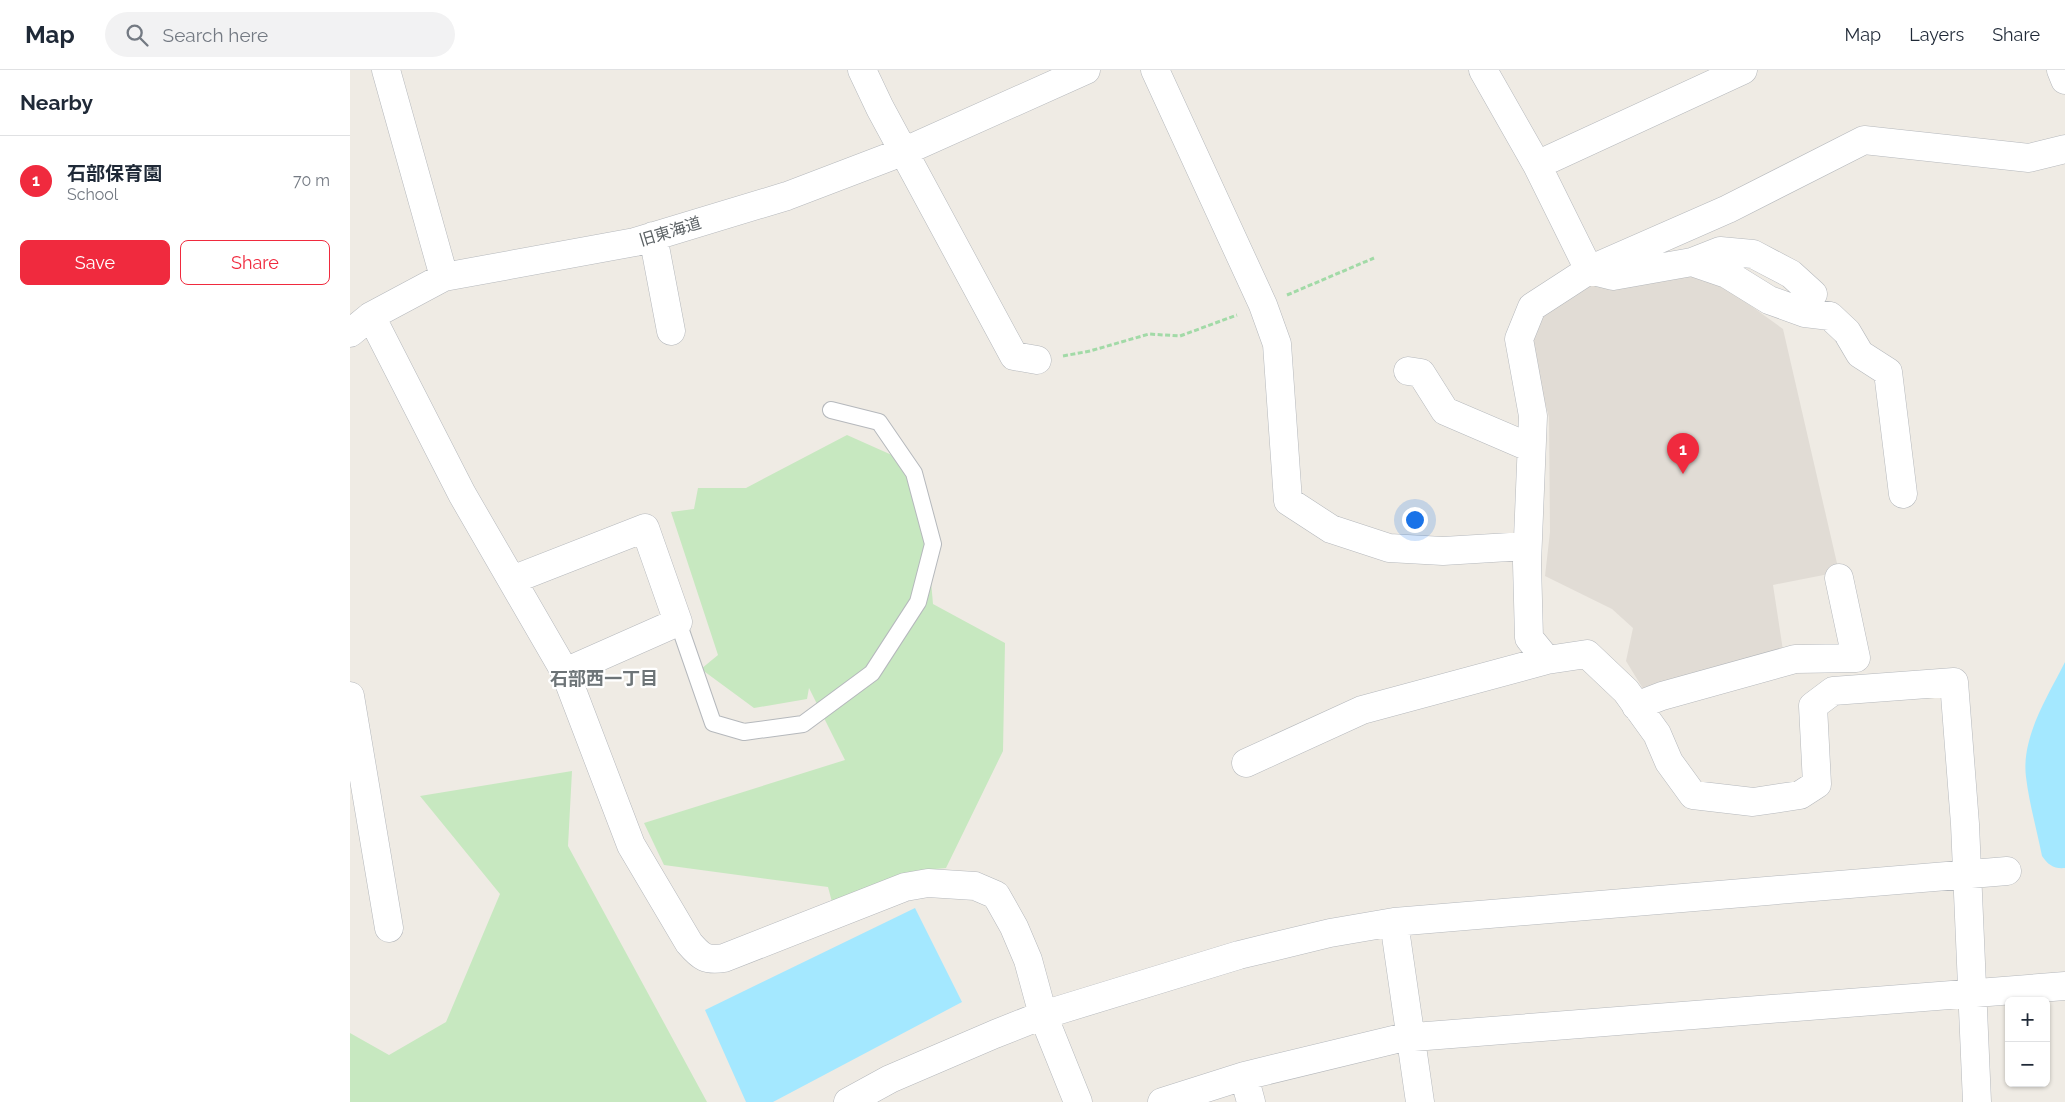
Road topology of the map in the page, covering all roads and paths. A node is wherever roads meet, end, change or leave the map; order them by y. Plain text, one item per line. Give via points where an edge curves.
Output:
1 (386, 70) edge
2 (862, 70) edge
3 (1086, 70) edge
4 (1156, 70) edge
5 (1484, 70) edge
6 (1743, 70) edge
7 (2060, 70) edge
8 (2065, 80) edge
9 (2065, 149) edge
10 (905, 152) junction
11 (1537, 165) junction
12 (653, 236) junction
13 (1374, 258) dead end
14 (1692, 262) junction
15 (1589, 270) junction
16 (444, 277) junction
17 (1813, 294) dead end
18 (1263, 305) junction
19 (371, 316) junction
20 (671, 332) dead end
21 (350, 333) edge
22 (1038, 360) joint
23 (1408, 371) dead end
24 (831, 410) dead end
25 (1531, 448) junction
26 (1903, 494) dead end
27 (1528, 546) junction
28 (1839, 578) dead end
29 (512, 580) junction
30 (678, 622) junction
31 (1547, 660) junction
32 (565, 672) junction
33 (350, 696) edge
34 (1636, 706) junction
35 (1246, 763) dead end
36 (2007, 871) dead end
37 (1967, 874) junction
38 (1394, 922) junction
39 (389, 928) dead end
40 (2065, 986) edge
41 (1972, 993) junction
42 (1044, 1015) junction
43 (1410, 1038) junction
44 (1244, 1076) junction
45 (848, 1102) edge
46 (1078, 1102) edge
47 (1162, 1102) edge
48 (1251, 1102) edge
49 (1420, 1102) edge
50 (1977, 1102) edge

1 - 16 street
2 - 10 street
3 - 10 street, 旧東海道
4 - 18 street
5 - 11 street
6 - 11 street
7 - 8 street
9 - 15 street via 2029,158 1864,140 1728,208
10 - 12 street, 旧東海道 via 787,196
10 - 22 street via 1014,356
11 - 15 street
12 - 16 street, 旧東海道
12 - 20 street
13 - 18 path
14 - 15 street via 1613,276
14 - 17 street via 1720,251 1753,254 1791,274
14 - 26 street via 1727,274 1769,300 1805,313 1830,316 1848,332 1860,354 1888,372
15 - 25 street via 1532,307 1518,339 1533,416
16 - 19 street, 旧東海道
18 - 22 path via 1180,336 1149,334 1090,351
18 - 27 street via 1277,344 1288,501 1331,529 1390,548 1443,551
19 - 21 street, 旧東海道
19 - 29 street via 462,494
23 - 25 street via 1421,373 1446,411
24 - 30 lane via 879,422 914,473 933,544 918,602 872,673 803,724 744,732 713,724
25 - 27 street
27 - 31 street via 1529,638
28 - 34 street via 1856,658 1796,659
29 - 30 street via 645,528
29 - 32 street
30 - 32 street
31 - 34 street via 1587,654 1626,691
31 - 35 street via 1362,710
32 - 42 street via 631,845 689,943 699,954 711,960 724,958 905,888 928,883 975,886 996,895 1014,927 1028,960
33 - 39 street
34 - 37 street via 1657,734 1669,762 1693,795 1753,802 1800,795 1817,784 1814,706 1833,691 1954,682
36 - 37 street
37 - 38 street
37 - 41 street
38 - 42 street via 1330,933 1239,955
38 - 43 street
40 - 41 street
41 - 43 street
41 - 50 street
42 - 45 street via 890,1079
42 - 46 street
43 - 44 street
43 - 49 street
44 - 47 street
44 - 48 street

